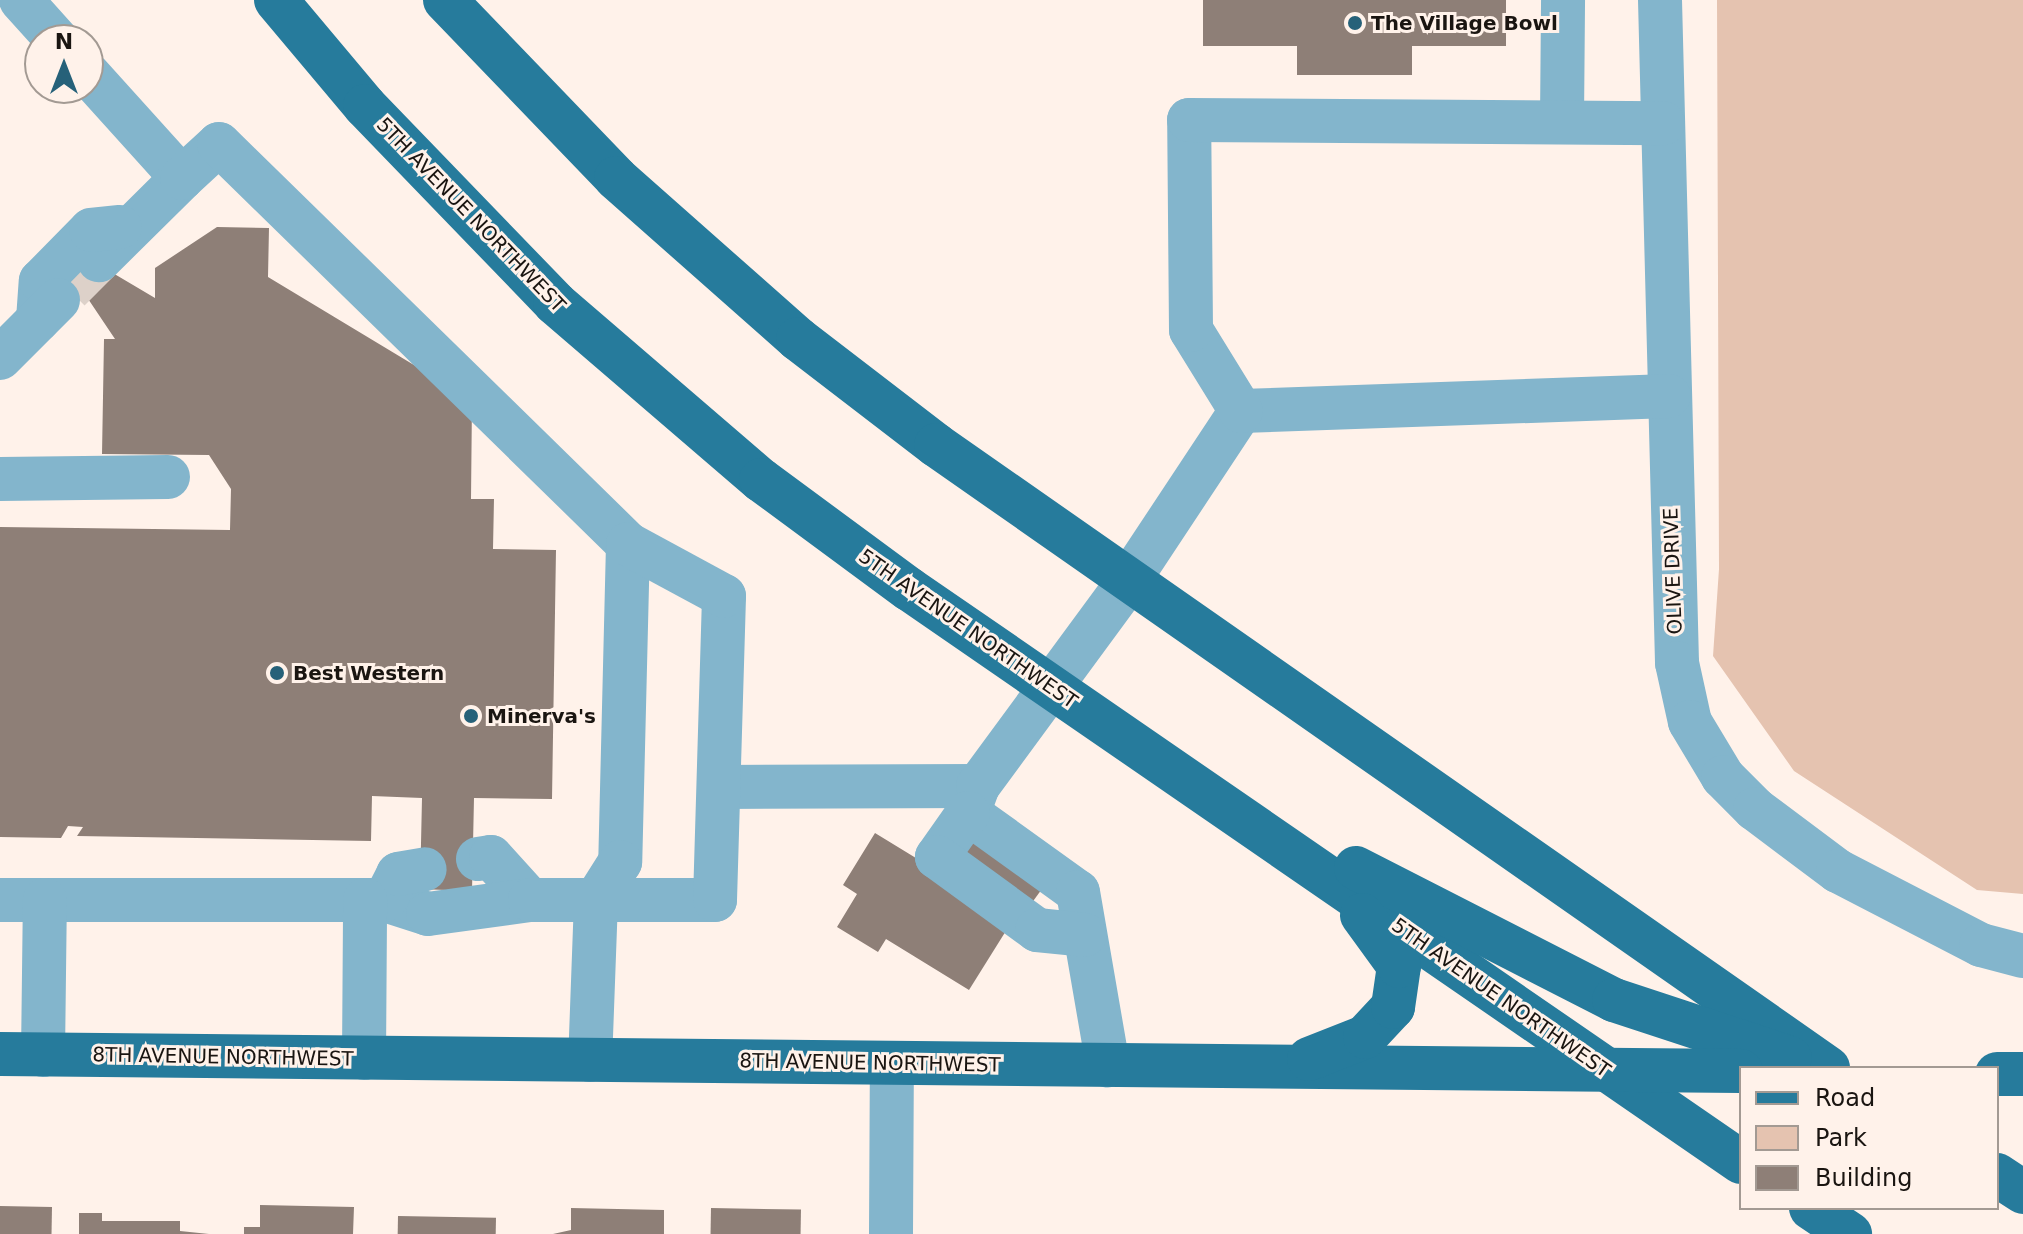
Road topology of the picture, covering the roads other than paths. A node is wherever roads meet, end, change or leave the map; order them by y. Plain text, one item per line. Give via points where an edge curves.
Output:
1 (21, 0) edge
2 (276, 0) edge
3 (445, 0) edge
4 (1563, 0) edge
5 (1660, 0) edge
6 (43, 24) edge
7 (104, 92) edge
8 (1562, 120) junction
9 (1663, 123) junction
10 (182, 178) junction
11 (134, 225) junction
12 (38, 320) junction
13 (0, 358) edge
14 (1669, 396) junction
15 (1241, 411) junction
16 (168, 477) dead end
17 (0, 479) edge
18 (628, 544) junction
19 (1127, 583) junction
20 (1051, 688) junction
21 (719, 787) junction
22 (1197, 788) junction
23 (973, 799) junction
24 (478, 859) dead end
25 (425, 869) dead end
26 (1323, 872) junction
27 (0, 900) edge
28 (45, 900) junction
29 (375, 900) junction
30 (530, 900) junction
31 (596, 900) junction
32 (2023, 956) edge
33 (0, 1054) edge
34 (43, 1055) junction
35 (364, 1058) junction
36 (590, 1060) junction
37 (892, 1063) junction
38 (1108, 1065) junction
39 (1815, 1066) edge
40 (1825, 1066) edge
41 (1284, 1067) junction
42 (1602, 1070) junction
43 (1739, 1071) edge
44 (1999, 1074) edge
45 (2023, 1074) edge
46 (1739, 1086) edge
47 (1739, 1161) edge
48 (1999, 1176) edge
49 (2023, 1192) edge
50 (1999, 1207) edge
51 (1814, 1210) edge
52 (2023, 1221) edge
53 (891, 1234) edge
54 (1850, 1234) edge

1 - 6 street
2 - 20 main road, 5TH AVENUE NORTHWEST via 456,204 645,385 761,480
3 - 19 main road via 616,178 798,339
4 - 8 street
5 - 9 street, OLIVE DRIVE
7 - 10 street
8 - 9 street
8 - 15 street via 1189,120 1191,330
9 - 14 street, OLIVE DRIVE
10 - 11 street
10 - 18 street via 219,144
11 - 12 street
11 - 12 street via 91,230 41,281
12 - 13 street
14 - 15 street
14 - 32 street, OLIVE DRIVE via 1677,663 1690,722 1704,750 1755,809 1838,871 1981,945
15 - 19 street
16 - 17 street
18 - 21 street via 724,596
18 - 31 street via 620,862
19 - 20 street
19 - 40 main road
20 - 22 main road, 5TH AVENUE NORTHWEST
20 - 23 street
21 - 23 street
21 - 31 street via 715,900
22 - 26 main road, 5TH AVENUE NORTHWEST
22 - 39 main road via 1614,1000
23 - 38 street via 1078,892
24 - 30 street via 491,857
25 - 29 street via 398,874
26 - 41 main road via 1388,945 1399,966 1400,985 1382,1024 1365,1037
26 - 42 main road, 5TH AVENUE NORTHWEST
27 - 28 street
28 - 29 street
28 - 34 street
29 - 30 street via 428,914
29 - 35 street
30 - 31 street
31 - 36 street
33 - 34 main road, 8TH AVENUE NORTHWEST
34 - 35 main road, 8TH AVENUE NORTHWEST
35 - 36 main road, 8TH AVENUE NORTHWEST
36 - 37 main road, 8TH AVENUE NORTHWEST
37 - 38 main road, 8TH AVENUE NORTHWEST
37 - 53 street
38 - 41 main road, 8TH AVENUE NORTHWEST
41 - 42 main road, 8TH AVENUE NORTHWEST
42 - 43 main road, 8TH AVENUE NORTHWEST
42 - 46 main road
42 - 47 main road, 5TH AVENUE NORTHWEST
44 - 45 main road
48 - 49 main road
50 - 52 main road
51 - 54 main road

